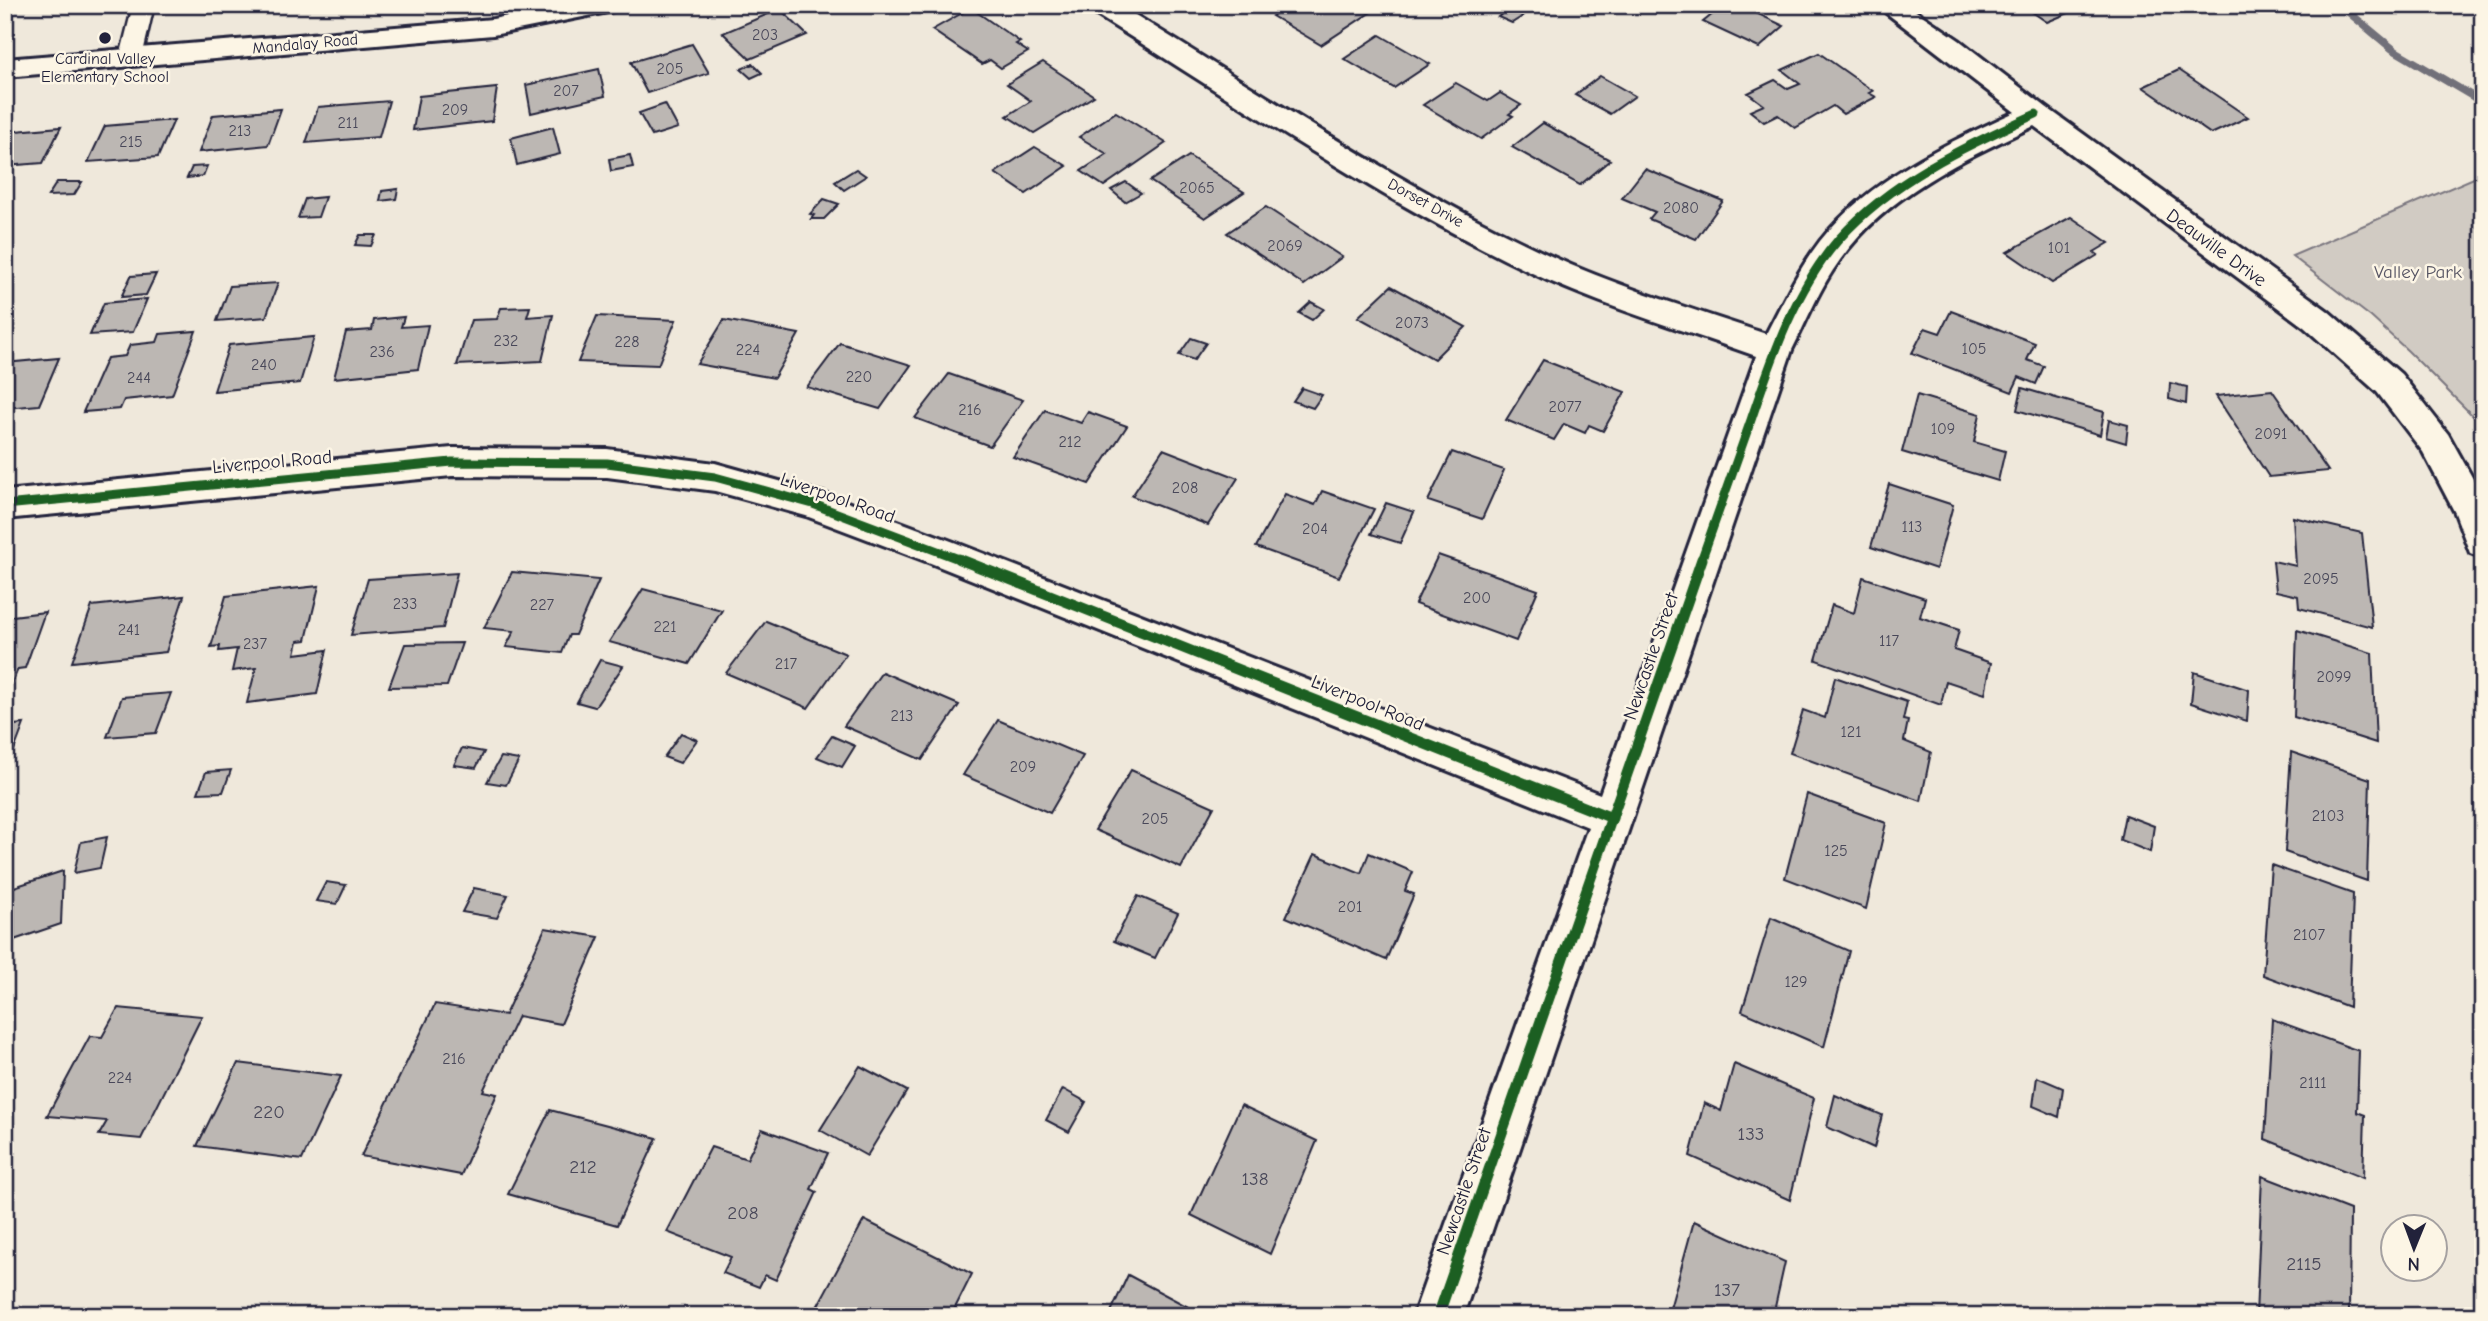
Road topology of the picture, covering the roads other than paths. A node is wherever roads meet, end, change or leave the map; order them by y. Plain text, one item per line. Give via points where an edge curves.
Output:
1 (144, 5) edge
2 (603, 5) edge
3 (1100, 5) edge
4 (1889, 5) edge
5 (131, 58) junction
6 (5, 68) edge
7 (2036, 114) junction
8 (1775, 350) junction
9 (5, 505) edge
10 (2483, 543) edge
11 (1612, 818) junction
12 (1438, 1316) edge

1 - 5 lane
2 - 5 street, Mandalay Road via 493,27
3 - 8 street, Dorset Drive via 1387,181 1533,260
4 - 7 street, Deauville Drive
5 - 6 street, Mandalay Road
7 - 8 street, Newcastle Street via 1959,148 1911,176 1873,206 1838,241
7 - 10 street, Deauville Drive via 2316,319 2389,383 2437,443
8 - 11 street, Newcastle Street
9 - 11 street, Liverpool Road via 452,461 607,463 715,477 813,504 941,552
11 - 12 street, Newcastle Street

